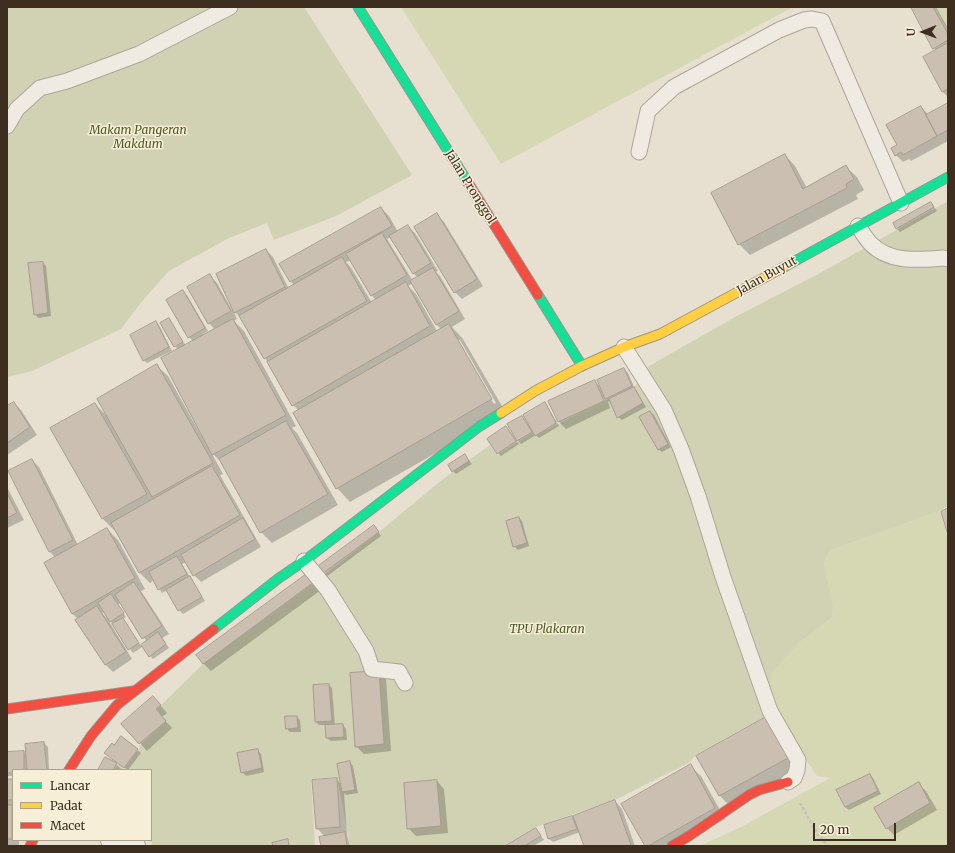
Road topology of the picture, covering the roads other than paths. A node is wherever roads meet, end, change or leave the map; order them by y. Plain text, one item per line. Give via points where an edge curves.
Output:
1 (230, 7) edge
2 (358, 7) edge
3 (7, 126) edge
4 (638, 152) dead end
5 (948, 177) edge
6 (901, 204) junction
7 (858, 226) junction
8 (948, 259) edge
9 (624, 347) junction
10 (582, 366) junction
11 (304, 561) junction
12 (405, 683) dead end
13 (133, 691) junction
14 (7, 709) edge
15 (70, 769) edge
16 (788, 782) joint
17 (116, 841) edge
18 (134, 846) edge
19 (672, 846) edge

1 - 3 lane via 139,54 40,88 17,109
2 - 10 street, Jalan Pronggol
4 - 6 lane via 648,111 674,87 779,30 812,19 822,21
5 - 6 street, Jalan Buyut
6 - 7 street, Jalan Buyut
7 - 8 lane via 872,244 889,256 908,260
7 - 9 street, Jalan Buyut via 660,334
9 - 10 street, Jalan Buyut
9 - 16 lane via 664,410 681,449 770,711 798,760 794,778
10 - 11 street, Jalan Buyut via 535,391 480,426
11 - 12 lane via 328,590 366,651 372,669 399,672
11 - 13 street, Jalan Buyut
13 - 14 street
13 - 15 street, Jalan Buyut via 102,720
16 - 19 street via 749,795
17 - 18 street

